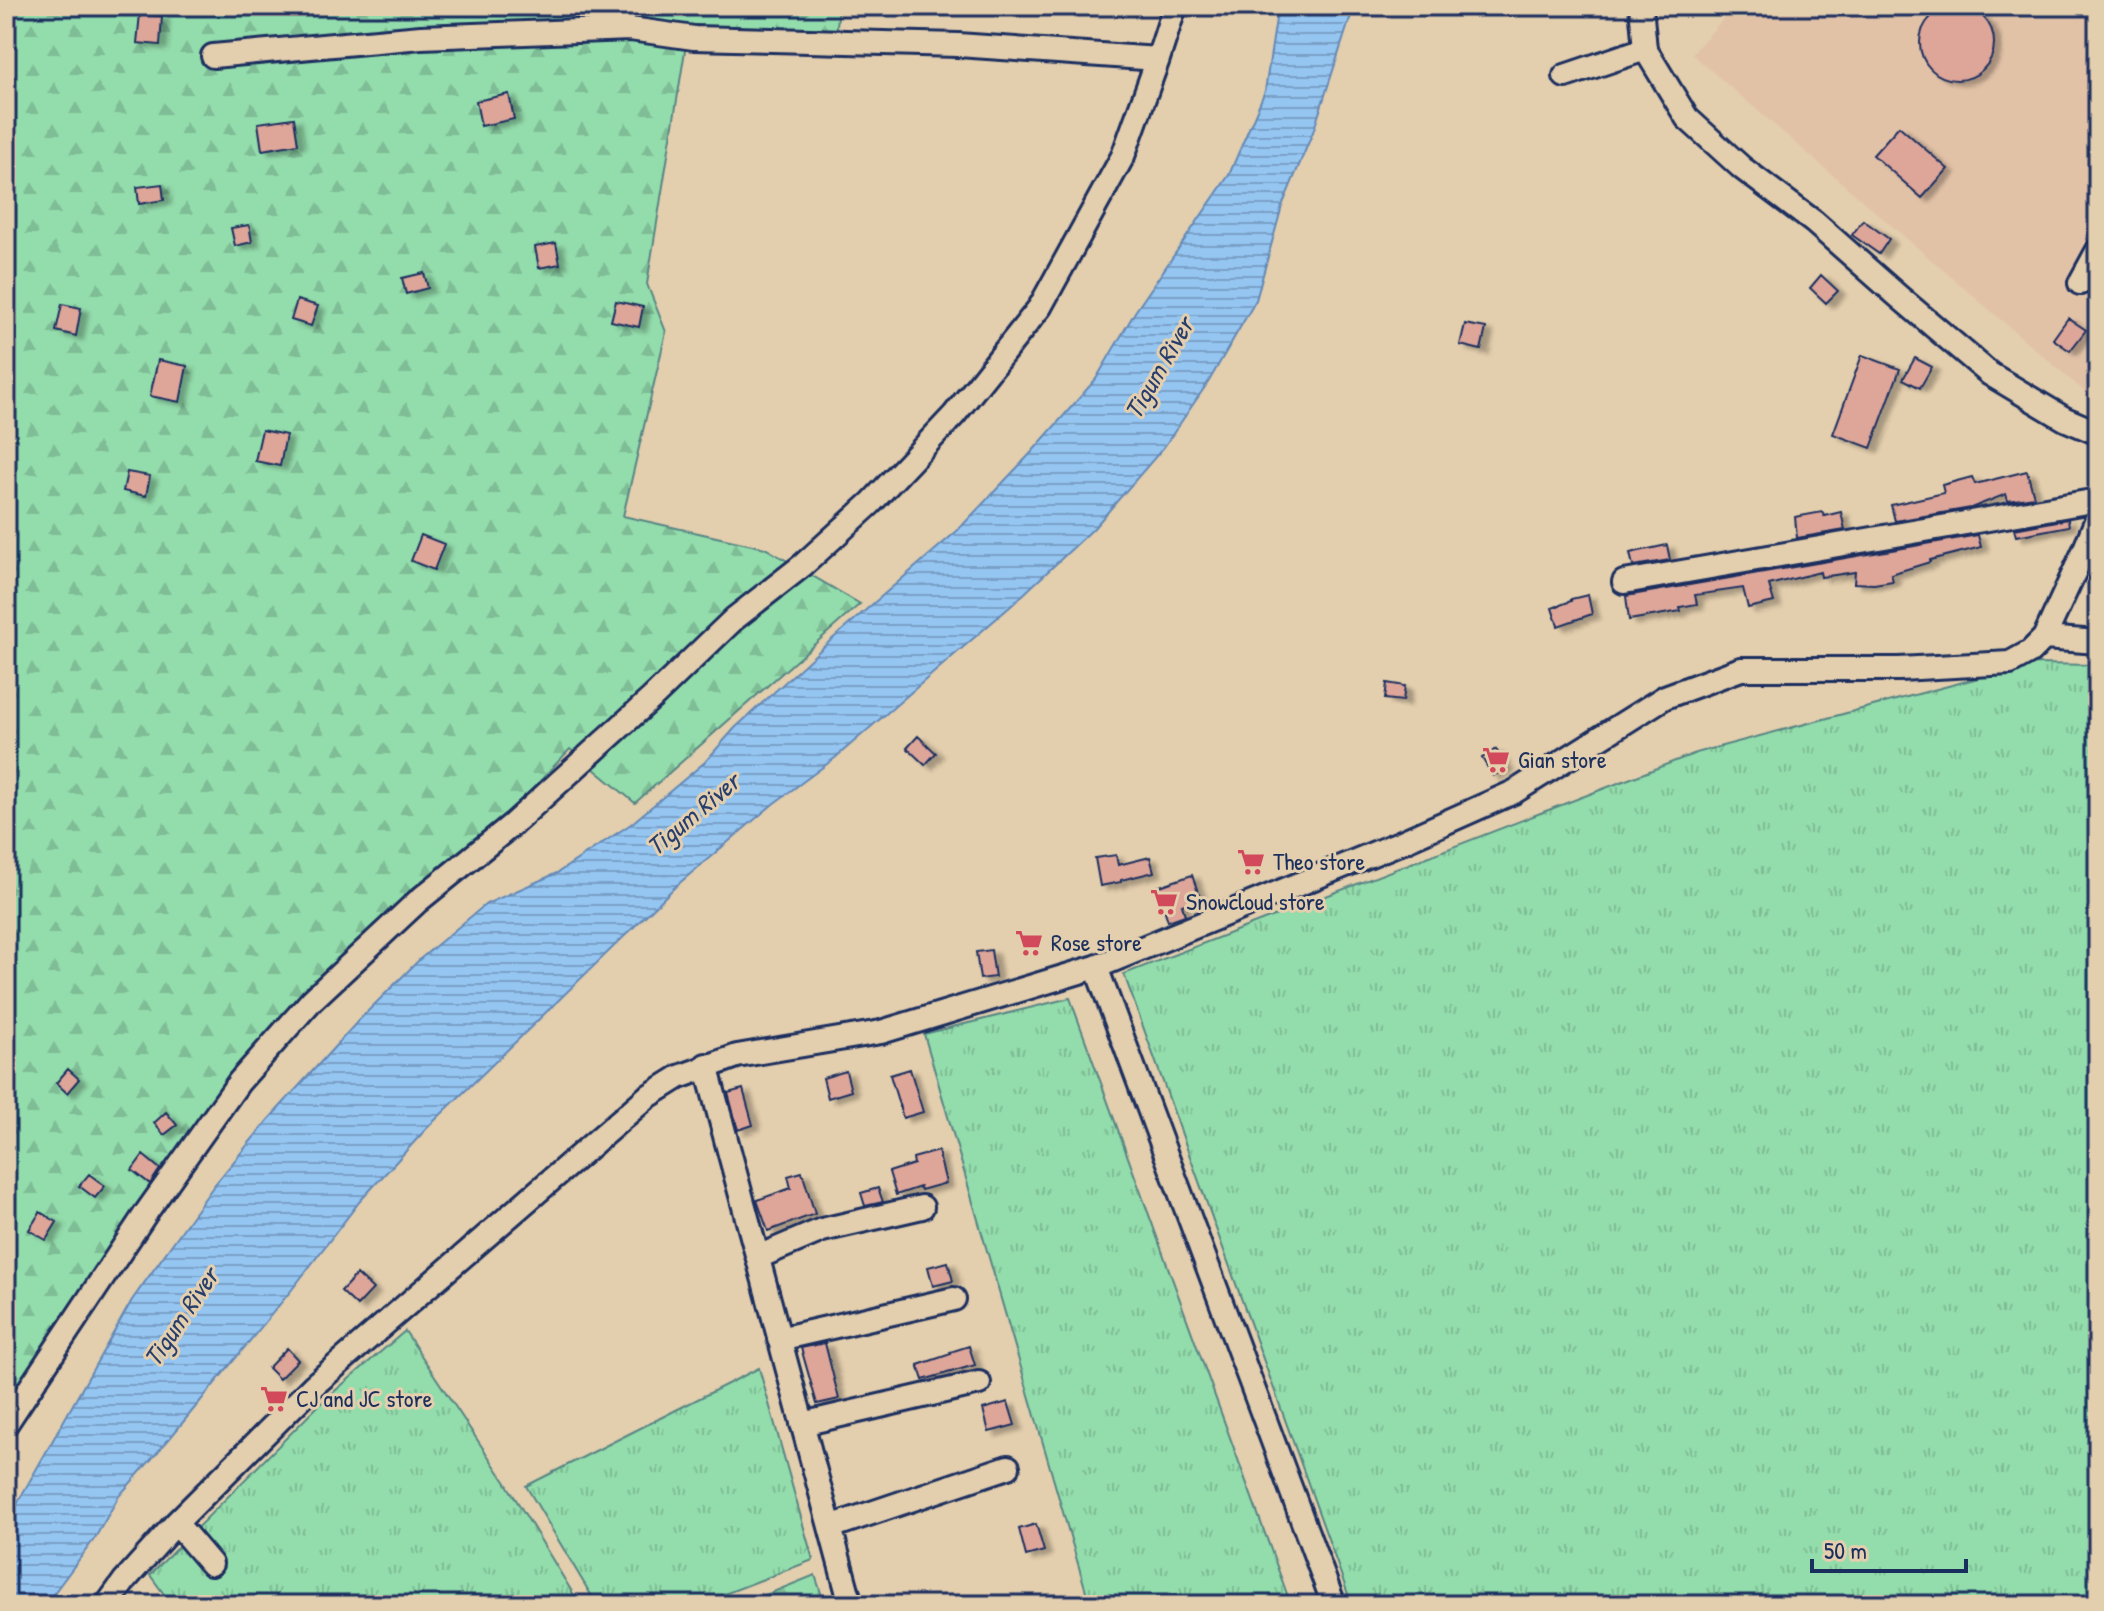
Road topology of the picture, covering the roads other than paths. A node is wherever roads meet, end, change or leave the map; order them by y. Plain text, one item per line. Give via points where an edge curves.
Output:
1 (1175, 6) edge
2 (1641, 6) edge
3 (1645, 49) junction
4 (213, 56) dead end
5 (1158, 59) junction
6 (1565, 76) dead end
7 (2098, 250) edge
8 (2080, 283) dead end
9 (2098, 433) edge
10 (2098, 500) edge
11 (2098, 516) edge
12 (1624, 582) dead end
13 (2044, 638) junction
14 (2098, 642) edge
15 (1096, 967) junction
16 (706, 1065) junction
17 (922, 1207) dead end
18 (758, 1257) junction
19 (954, 1299) dead end
20 (779, 1339) junction
21 (979, 1383) dead end
22 (6, 1424) edge
23 (802, 1424) junction
24 (1008, 1467) dead end
25 (176, 1523) junction
26 (830, 1527) junction
27 (211, 1564) dead end
28 (107, 1605) edge
29 (851, 1605) edge
30 (1334, 1605) edge

1 - 5 street
2 - 3 street
3 - 6 street
3 - 9 street via 1687,118 1742,168 1814,222 1990,374
4 - 5 street via 421,37 630,29 694,38 958,45
5 - 22 street via 1123,156 1040,307 954,415 803,565 734,619 525,814 418,901 312,1000 239,1082
7 - 8 street
10 - 12 street
11 - 13 street
13 - 14 street
13 - 15 street via 2010,663 1741,669 1665,697 1514,792
15 - 16 street via 881,1032
15 - 30 street
16 - 18 street
16 - 25 street via 635,1107 314,1385
17 - 18 street via 822,1230
18 - 20 street
19 - 20 street
20 - 23 street
21 - 23 street
23 - 26 street
24 - 26 street
25 - 27 street
25 - 28 street
26 - 29 street

